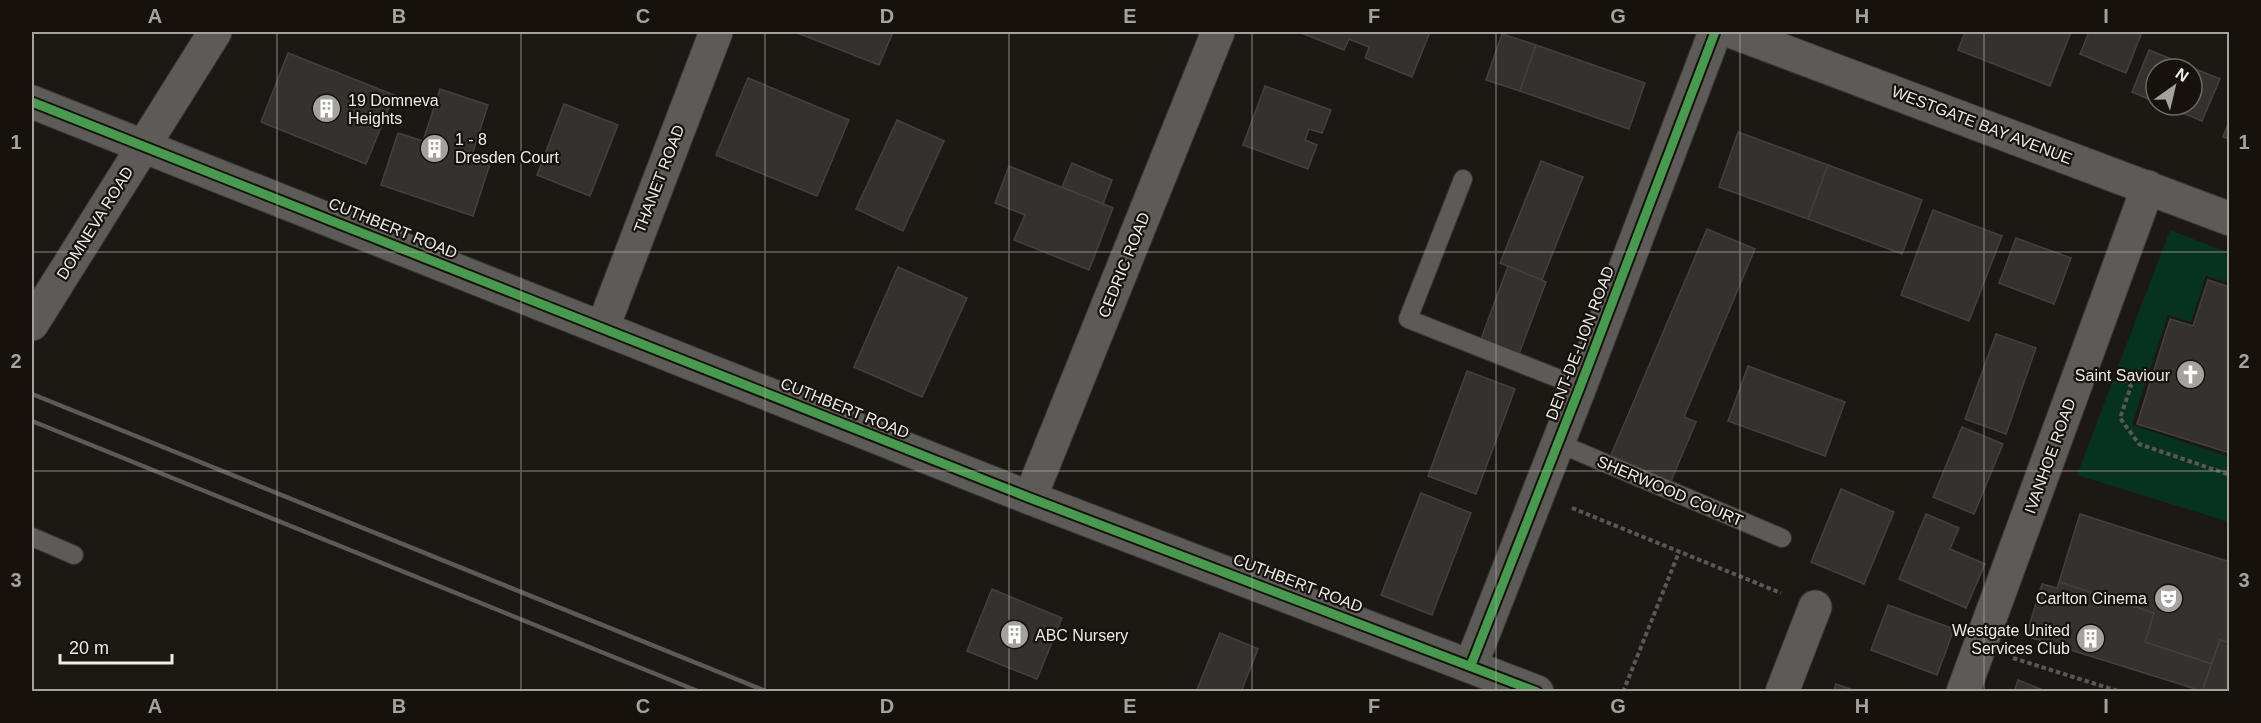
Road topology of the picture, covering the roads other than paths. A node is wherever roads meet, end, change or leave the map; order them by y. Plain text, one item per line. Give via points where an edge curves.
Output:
1 (216, 32) edge
2 (716, 32) edge
3 (1218, 32) edge
4 (1715, 32) edge
5 (1733, 32) edge
6 (32, 102) edge
7 (144, 146) junction
8 (1463, 179) dead end
9 (2148, 187) junction
10 (2229, 219) edge
11 (32, 322) edge
12 (603, 327) junction
13 (1580, 387) junction
14 (1558, 443) junction
15 (1030, 498) junction
16 (32, 537) edge
17 (1782, 538) dead end
18 (74, 555) dead end
19 (1815, 607) road end
20 (1471, 665) junction
21 (1537, 692) edge
22 (1782, 692) edge
23 (1963, 692) edge

1 - 7 street, DOMNEVA ROAD
2 - 12 street, THANET ROAD
3 - 15 street, CEDRIC ROAD
4 - 13 street, DENT-DE-LION ROAD
5 - 9 street, WESTGATE BAY AVENUE
6 - 7 street, CUTHBERT ROAD
7 - 11 street, DOMNEVA ROAD
7 - 12 street, CUTHBERT ROAD
8 - 13 lane via 1408,319
9 - 10 street, WESTGATE BAY AVENUE
9 - 23 street, IVANHOE ROAD
12 - 15 street, CUTHBERT ROAD
13 - 14 street, DENT-DE-LION ROAD
14 - 17 lane, SHERWOOD COURT
14 - 20 street, DENT-DE-LION ROAD
15 - 20 street, CUTHBERT ROAD
16 - 18 lane
19 - 22 street
20 - 21 street, CUTHBERT ROAD

